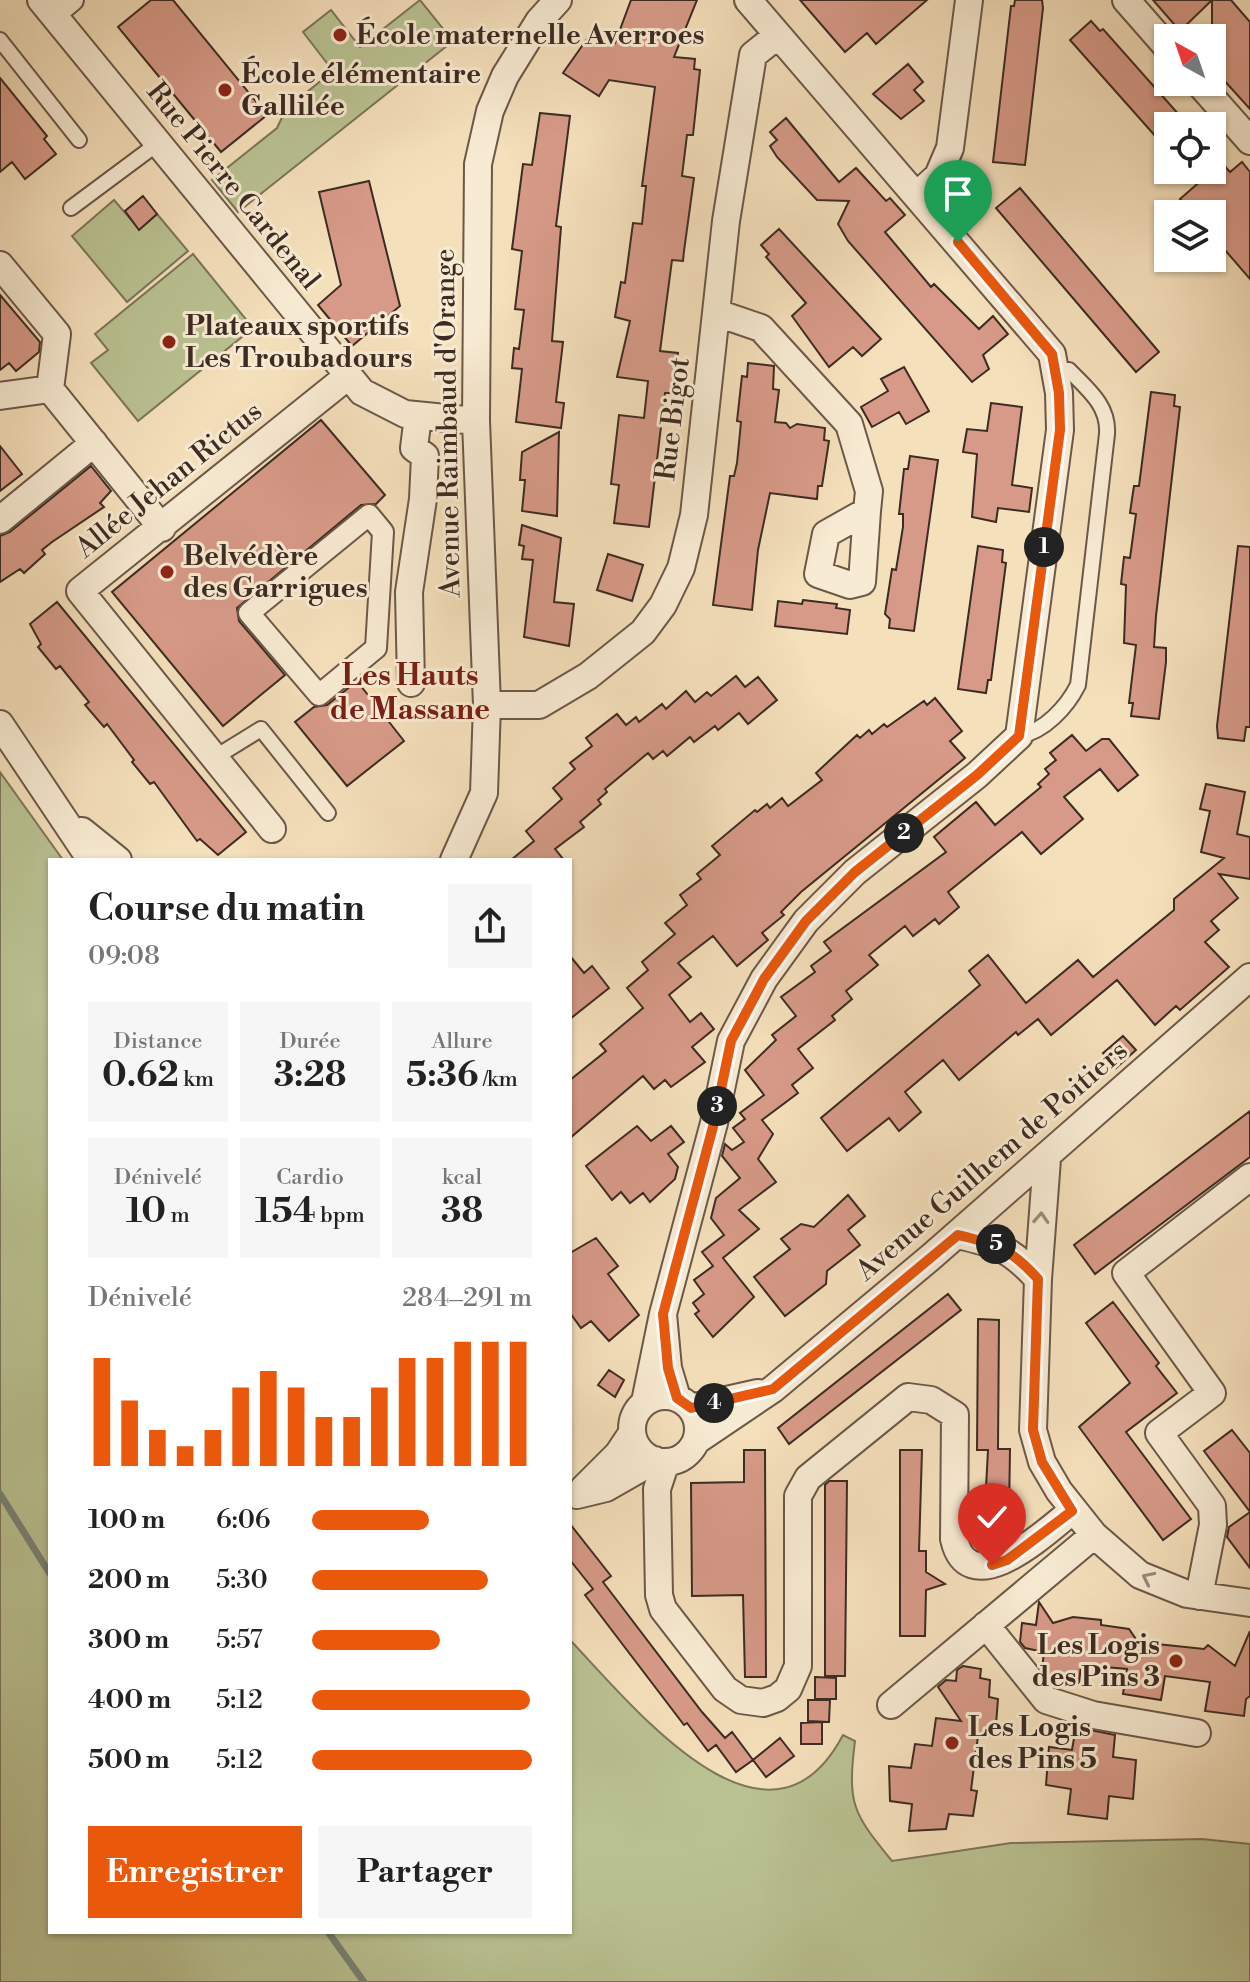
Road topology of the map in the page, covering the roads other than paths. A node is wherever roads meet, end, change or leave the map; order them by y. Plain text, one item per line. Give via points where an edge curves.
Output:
1 (558, 0) edge
2 (748, 0) edge
3 (969, 0) edge
4 (1126, 0) edge
5 (56, 5) edge
6 (1154, 32) edge
7 (778, 35) junction
8 (0, 40) edge
9 (1210, 96) edge
10 (79, 140) dead end
11 (1250, 141) edge
12 (157, 144) junction
13 (917, 195) junction
14 (71, 208) dead end
15 (0, 265) edge
16 (717, 313) junction
17 (1056, 370) junction
18 (348, 376) junction
19 (50, 389) junction
20 (0, 396) edge
21 (418, 416) junction
22 (476, 421) junction
23 (94, 443) junction
24 (867, 511) dead end
25 (0, 520) edge
26 (162, 528) junction
27 (249, 613) joint
28 (411, 683) dead end
29 (487, 705) junction
30 (0, 724) edge
31 (1019, 736) junction
32 (214, 758) junction
33 (328, 813) dead end
34 (66, 819) junction
35 (272, 829) dead end
36 (90, 858) edge
37 (115, 858) edge
38 (455, 858) edge
39 (1250, 977) edge
40 (1047, 1159) junction
41 (1250, 1177) edge
42 (958, 1235) junction
43 (1038, 1279) junction
44 (663, 1314) junction
45 (773, 1389) junction
46 (645, 1402) junction
47 (684, 1403) junction
48 (632, 1433) junction
49 (696, 1441) junction
50 (660, 1461) junction
51 (606, 1488) junction
52 (574, 1496) edge
53 (1072, 1511) junction
54 (657, 1514) junction
55 (1094, 1535) junction
56 (1199, 1596) junction
57 (1250, 1603) edge
58 (986, 1625) junction
59 (891, 1705) dead end
60 (1197, 1733) dead end

1 - 22 street, Avenue Raimbaud d'Orange via 505,76 482,142 476,209
2 - 7 street
3 - 13 street via 948,155 938,176
4 - 6 street
5 - 12 street, Rue Pierre Cardenal
7 - 13 street
7 - 16 street, Rue Bigot via 753,55
8 - 10 lane
9 - 11 street
12 - 14 lane
12 - 18 street, Rue Pierre Cardenal
13 - 17 street via 1052,354
15 - 19 street via 57,334
16 - 24 street via 761,328 849,424 869,491
16 - 29 street, Rue Bigot via 694,515 681,568 663,605 643,632 554,698 523,707
17 - 31 street via 1060,430
17 - 31 lane via 1069,370 1104,408 1107,434 1078,685 1071,700 1034,733
18 - 21 street, Rue Pierre Cardenal via 378,404
18 - 26 street, Allée Jehan Rictus
19 - 20 street
19 - 23 street
21 - 22 street, Rue Pierre Cardenal
21 - 28 street via 414,448 425,456 409,592
22 - 29 street, Avenue Raimbaud d'Orange
23 - 25 street
23 - 26 street
26 - 32 street, Allée Jehan Rictus via 80,591
27 - 27 street via 369,515 383,532 376,648 319,695
29 - 38 street, Avenue Raimbaud d'Orange via 484,793
30 - 34 street
31 - 44 street via 855,872 806,921 764,979 731,1041
32 - 33 lane via 261,729
32 - 35 street, Allée Jehan Rictus
34 - 36 street
34 - 37 street
39 - 40 street, Avenue Guilhem de Poitiers
40 - 42 street, Avenue Guilhem de Poitiers
43 -> 40 street
41 - 56 street via 1126,1273 1212,1393 1159,1433 1212,1506
42 - 43 street via 1016,1254
42 - 45 street, Avenue Guilhem de Poitiers
43 - 53 street via 1033,1430 1042,1462
44 - 46 street
44 - 47 street via 668,1368
45 - 47 street, Avenue Guilhem de Poitiers
45 - 49 street, Avenue Guilhem de Poitiers
46 - 47 street via 666,1395
46 - 48 street via 634,1416
47 - 49 street via 698,1423
48 - 50 street via 639,1450
48 - 52 street
49 - 50 street via 684,1456
50 - 51 street
50 - 54 street
51 - 52 street
51 - 54 street
53 - 54 street via 1007,1560 992,1565 969,1562 954,1539 955,1415 931,1400 908,1397 808,1478 798,1496 798,1666 788,1689 763,1703 741,1700 725,1689 663,1609
53 - 55 street
56 -> 55 street via 1140,1575
55 - 58 street
56 - 57 street
58 - 59 street
58 - 60 street via 1046,1700 1093,1715

